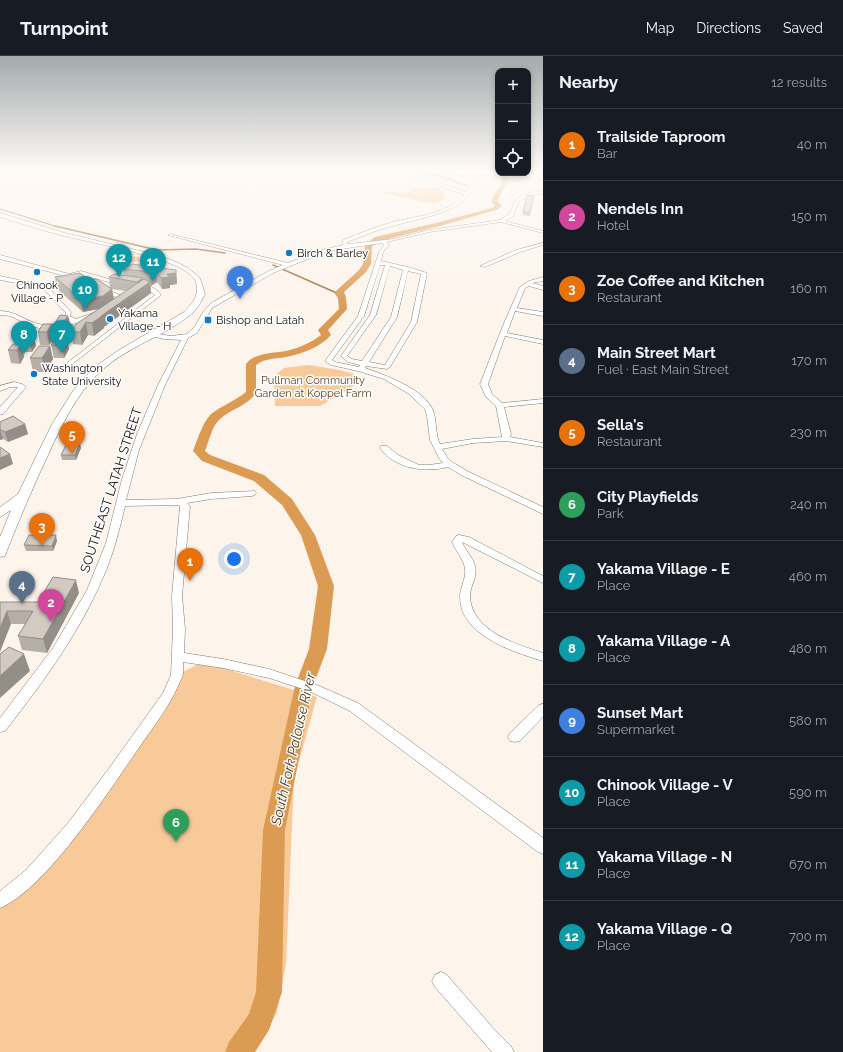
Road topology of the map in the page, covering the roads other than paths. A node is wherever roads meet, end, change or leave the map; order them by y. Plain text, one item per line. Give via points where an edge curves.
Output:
1 (8, 217) edge
2 (417, 217) edge
3 (508, 217) edge
4 (501, 221) junction
5 (543, 232) edge
6 (170, 235) dead end
7 (382, 242) junction
8 (543, 244) edge
9 (347, 246) junction
10 (0, 257) edge
11 (378, 263) junction
12 (388, 265) junction
13 (286, 266) junction
14 (483, 266) dead end
15 (406, 268) junction
16 (69, 275) junction
17 (0, 278) edge
18 (543, 279) edge
19 (88, 284) edge
20 (528, 284) junction
21 (94, 286) edge
22 (543, 288) edge
23 (513, 309) junction
24 (0, 313) edge
25 (543, 314) edge
26 (74, 320) junction
27 (504, 334) junction
28 (152, 335) junction
29 (185, 337) junction
30 (543, 342) edge
31 (68, 364) dead end
32 (362, 366) junction
33 (0, 389) edge
34 (543, 401) edge
35 (500, 405) junction
36 (0, 412) edge
37 (506, 438) junction
38 (543, 445) edge
39 (437, 447) junction
40 (384, 448) dead end
41 (449, 464) junction
42 (252, 493) dead end
43 (23, 495) junction
44 (177, 502) junction
45 (121, 503) junction
46 (543, 511) edge
47 (0, 513) edge
48 (5, 527) edge
49 (0, 553) edge
50 (543, 580) edge
51 (178, 657) junction
52 (543, 658) edge
53 (543, 709) edge
54 (0, 726) edge
55 (515, 737) dead end
56 (543, 846) edge
57 (0, 900) edge
58 (441, 981) dead end
59 (505, 1052) edge

1 - 28 main road via 74,237 155,256 186,269 198,279 201,287 196,304 187,314
2 - 9 street via 359,235 345,241
3 - 4 street
4 - 5 street
4 - 7 street via 430,231
6 - 13 street
7 - 9 street
7 - 11 street via 387,244
8 - 14 street via 518,251
9 - 13 street via 323,251
10 - 16 street
11 - 12 street
11 - 32 street via 361,316 328,361 333,364
12 - 15 street
12 - 32 street via 374,315 344,356
13 - 29 street via 247,284 209,307 195,331
15 - 32 street via 394,317
15 - 32 street via 424,273 414,322 387,367
16 - 19 street
16 - 31 street via 81,273 107,281 143,286 152,289 158,295
17 - 26 street via 45,287 69,313 67,317
18 - 20 street
20 - 22 street
20 - 23 street via 523,287
21 - 26 street via 118,296 119,303
23 - 25 street
23 - 27 street
24 - 26 street via 10,313 43,327
27 - 30 street
27 - 35 street via 484,384 489,395
28 - 29 street
28 - 43 main road via 122,352 86,380 57,424
29 - 45 street, SOUTHEAST LATAH STREET via 150,408 129,468
32 - 39 street via 412,392 423,402 431,416
33 - 36 street via 11,384 19,384 22,387
34 - 35 street
35 - 37 street
37 - 38 street
37 - 39 street
39 - 41 street
40 - 41 street via 388,453 419,468
41 - 46 street
42 - 44 street
43 - 47 main road
43 - 48 main road
44 - 45 street
44 - 51 street via 185,506 177,596
45 - 54 street, SOUTHEAST LATAH STREET via 103,566 72,631
48 - 49 main road
50 - 52 street via 466,539 459,538 457,542 472,574 465,595 470,615 491,635
51 - 56 street via 256,670 337,698 354,707
51 - 57 street via 176,674 168,695 76,824 46,860 12,893
53 - 55 street
58 - 59 street

